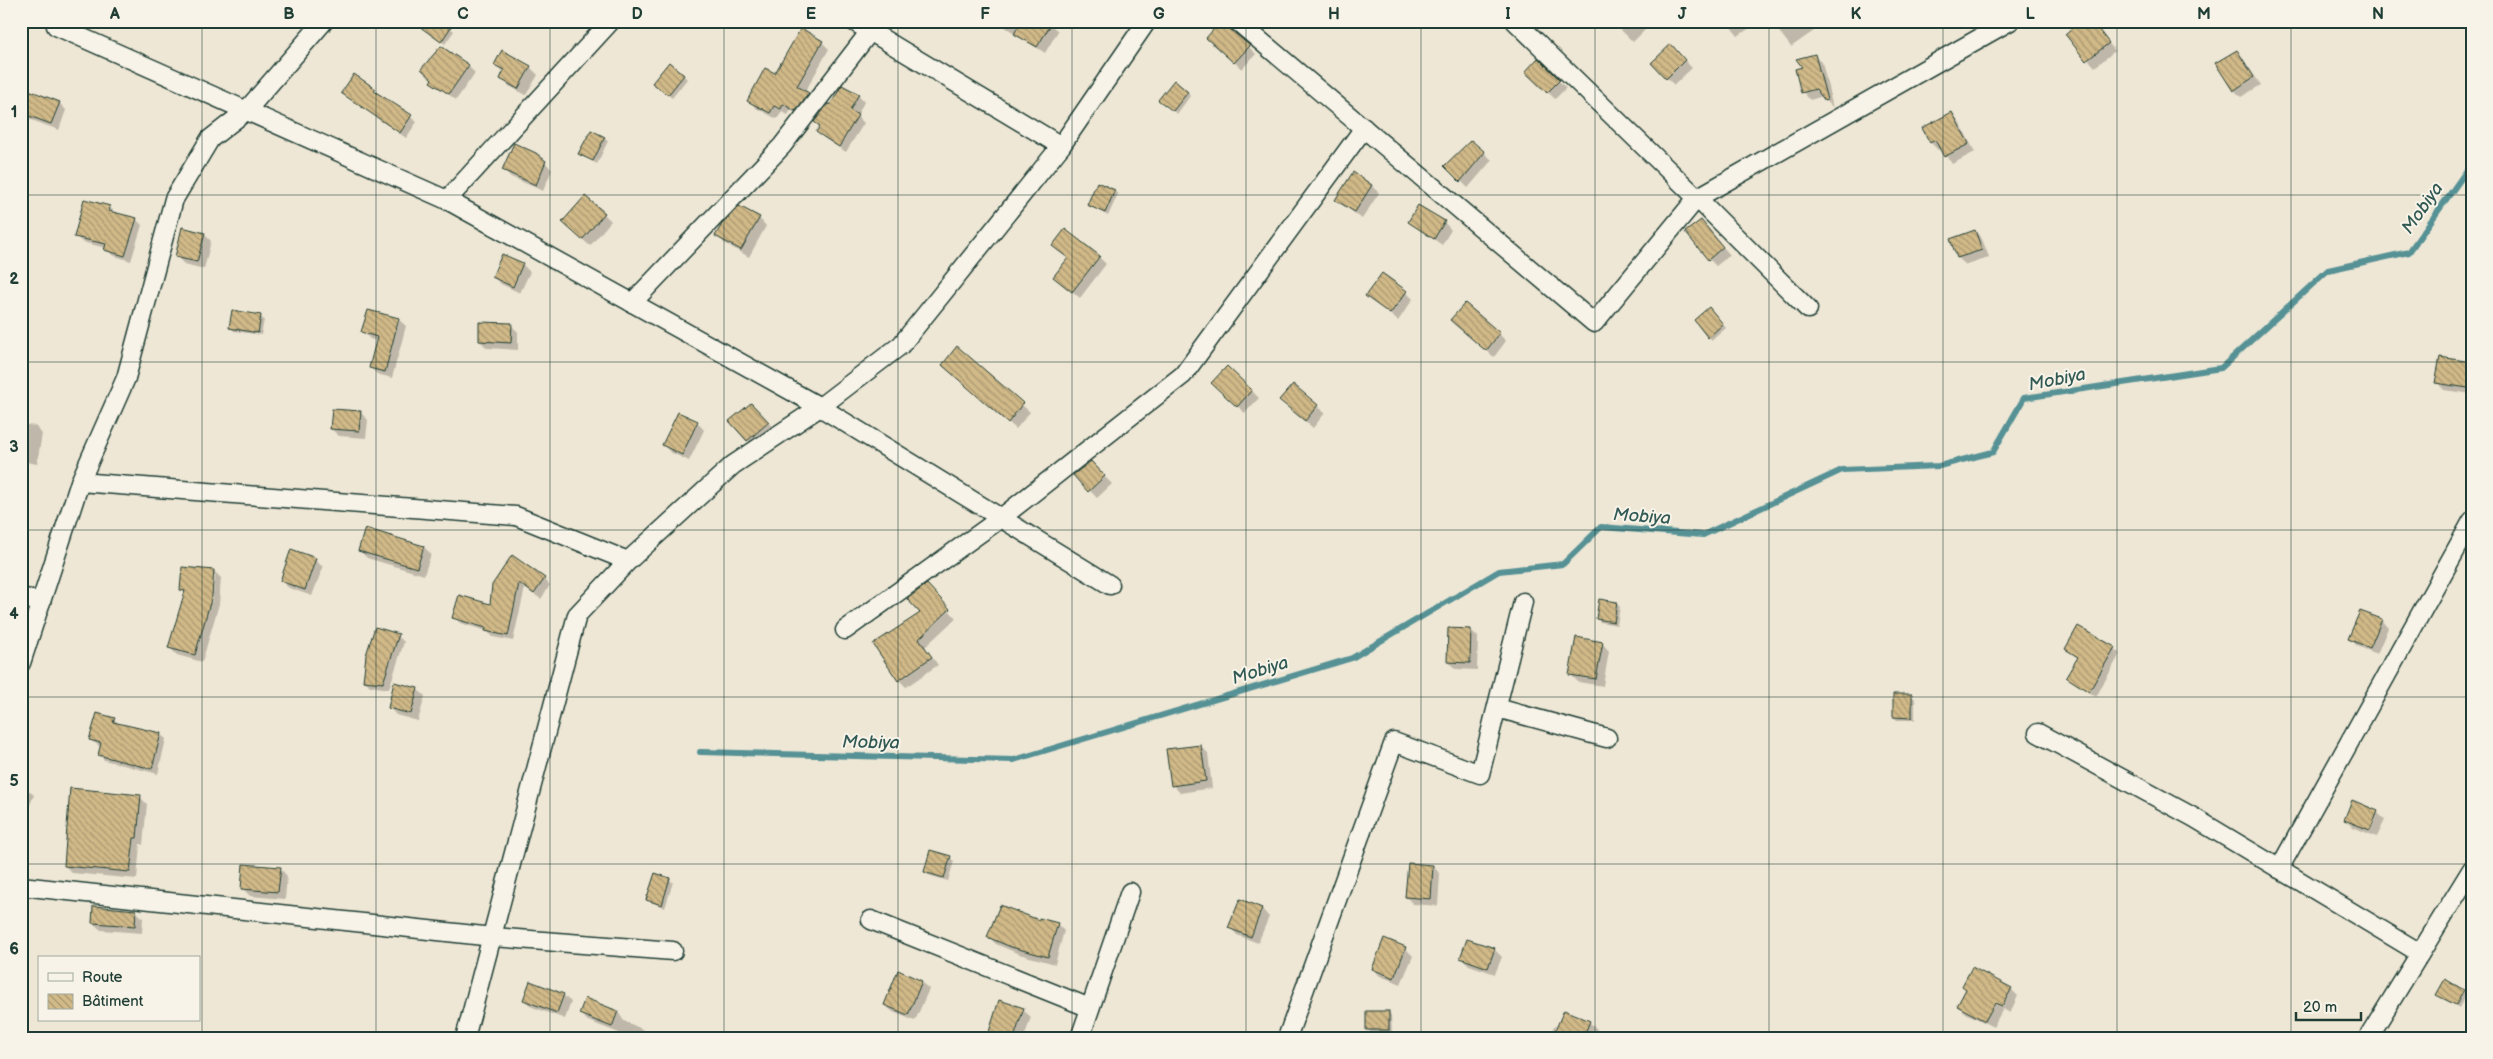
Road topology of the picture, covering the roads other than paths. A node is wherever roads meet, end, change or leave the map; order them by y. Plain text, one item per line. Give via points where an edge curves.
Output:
1 (324, 21) edge
2 (611, 21) edge
3 (853, 21) edge
4 (1147, 21) edge
5 (1237, 21) edge
6 (1515, 21) edge
7 (2010, 21) edge
8 (56, 26) dead end
9 (874, 26) edge
10 (246, 111) junction
11 (1364, 128) junction
12 (1061, 146) junction
13 (1697, 198) junction
14 (447, 200) junction
15 (632, 303) junction
16 (1808, 309) dead end
17 (820, 407) junction
18 (80, 482) junction
19 (1001, 518) junction
20 (2472, 521) edge
21 (628, 561) junction
22 (1110, 584) dead end
23 (21, 596) edge
24 (41, 602) junction
25 (1523, 602) dead end
26 (845, 630) dead end
27 (21, 663) edge
28 (1497, 708) junction
29 (2038, 733) dead end
30 (1607, 738) dead end
31 (2279, 869) junction
32 (2472, 869) edge
33 (21, 886) edge
34 (1130, 892) dead end
35 (871, 920) dead end
36 (493, 937) junction
37 (673, 951) dead end
38 (2420, 953) junction
39 (1090, 1008) junction
40 (465, 1038) edge
41 (1080, 1038) edge
42 (1286, 1038) edge
43 (2368, 1038) edge

1 - 10 street
2 - 14 street
3 - 9 street
4 - 12 street
5 - 11 street
6 - 13 street
7 - 13 street
8 - 10 street
9 - 12 street
9 - 15 street via 782,146
10 - 14 street
10 - 18 street via 210,139 174,199 126,378
11 - 13 street via 1594,323
11 - 19 street via 1183,375
12 - 17 street via 901,345
13 - 16 street
14 - 15 street
15 - 17 street
17 - 19 street
17 - 21 street via 733,465
18 - 21 street via 516,516
18 - 24 street
19 - 22 street
19 - 26 street
20 - 31 street
21 - 36 street via 577,615
23 - 24 street
24 - 27 street
25 - 28 street
28 - 30 street
28 - 42 street via 1480,774 1394,742
29 - 31 street
31 - 38 street
32 - 38 street
33 - 36 street
34 - 39 street
35 - 39 street
36 - 37 street
36 - 40 street
38 - 43 street
39 - 41 street

